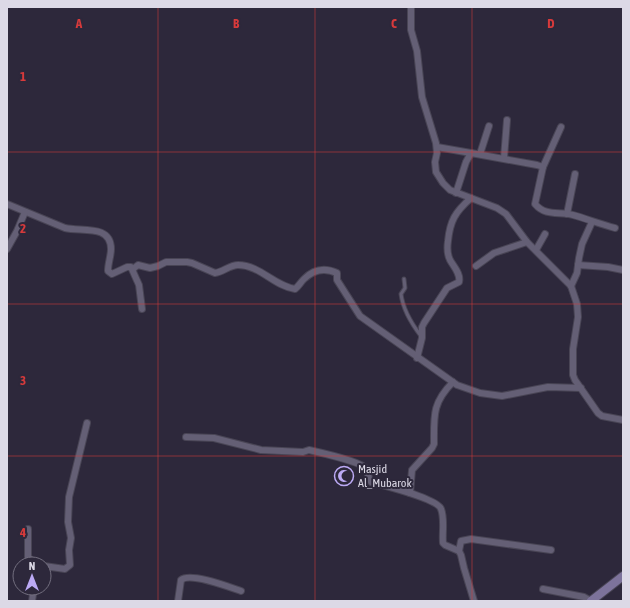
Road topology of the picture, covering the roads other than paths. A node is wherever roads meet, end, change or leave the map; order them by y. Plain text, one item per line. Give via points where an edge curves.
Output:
1 (411, 7) edge
2 (507, 120) dead end
3 (489, 126) dead end
4 (561, 127) dead end
5 (436, 147) junction
6 (472, 152) junction
7 (480, 154) junction
8 (504, 158) junction
9 (543, 167) junction
10 (575, 174) dead end
11 (456, 193) junction
12 (470, 198) junction
13 (7, 204) edge
14 (26, 212) junction
15 (567, 214) junction
16 (592, 222) junction
17 (615, 228) dead end
18 (545, 234) dead end
19 (527, 242) junction
20 (7, 249) edge
21 (536, 250) junction
22 (578, 265) junction
23 (476, 266) dead end
24 (133, 269) junction
25 (623, 270) edge
26 (404, 279) dead end
27 (571, 286) junction
28 (142, 309) dead end
29 (422, 338) junction
30 (417, 358) junction
31 (452, 382) junction
32 (581, 388) junction
33 (623, 420) edge
34 (87, 423) dead end
35 (186, 437) dead end
36 (410, 493) junction
37 (28, 528) dead end
38 (551, 550) dead end
39 (459, 551) junction
40 (28, 556) edge
41 (52, 567) edge
42 (623, 576) edge
43 (543, 589) dead end
44 (241, 590) dead end
45 (178, 601) edge
46 (474, 601) edge
47 (591, 601) edge

1 - 5 street via 411,30 417,51 422,96
2 - 8 street
3 - 7 street
4 - 9 street
5 - 6 street
5 - 11 street via 436,172
6 - 7 street
6 - 11 street
7 - 8 street
8 - 9 street
9 - 15 street via 535,204 552,214
10 - 15 street
11 - 12 street
12 - 19 street via 506,214
12 - 29 street via 458,211 449,232 447,253 460,276 459,282 447,288 443,294 422,327
13 - 14 street
14 - 20 street
14 - 24 street via 72,230 96,230 103,233 108,238 111,249 109,273 128,267
15 - 16 street
16 - 17 street
16 - 22 street via 582,244
18 - 21 street
19 - 21 street
19 - 23 street via 494,253
21 - 27 street
22 - 25 street
22 - 27 street
24 - 28 street via 139,285
24 - 30 street via 138,265 150,268 166,262 187,262 215,273 236,265 262,272 274,282 295,289 311,273 320,270 333,272 360,316
26 - 29 lane via 405,288 401,294 403,303 409,321
27 - 32 street via 578,317 573,349 573,374
29 - 30 street
30 - 31 street
31 - 32 street via 480,393 502,396 548,388
31 - 36 street via 438,400 434,416 434,444 412,470
32 - 33 street via 598,413 612,419
34 - 41 street via 69,497 70,565 65,569
35 - 36 street via 214,438 261,450 318,452 362,465 366,468 371,482
36 - 39 street via 440,506 443,543
37 - 40 street
38 - 39 street via 471,539 461,541
39 - 46 street
42 - 47 street
43 - 47 street via 584,597
44 - 45 street via 194,577 185,577 181,580

